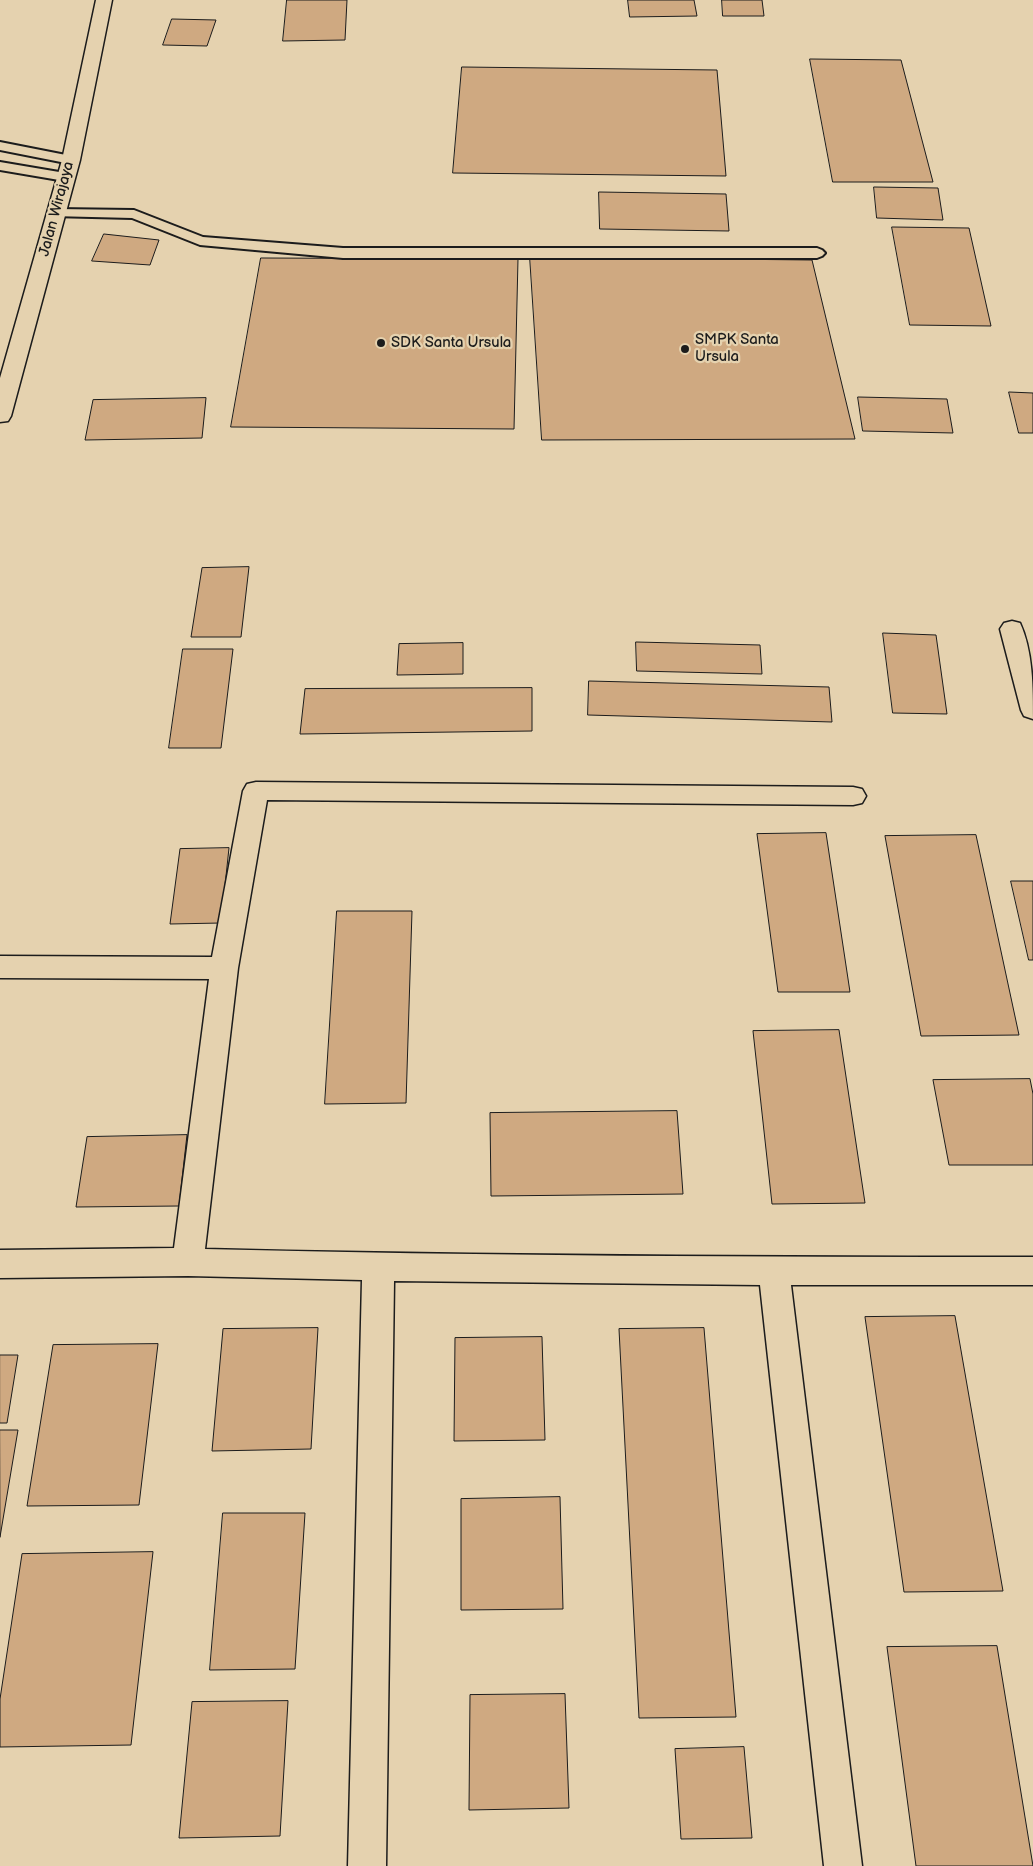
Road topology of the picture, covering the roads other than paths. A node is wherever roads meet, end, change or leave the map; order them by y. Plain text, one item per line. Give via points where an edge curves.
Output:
1 (104, 0) edge
2 (0, 146) edge
3 (0, 166) edge
4 (68, 169) junction
5 (56, 213) junction
6 (817, 253) dead end
7 (0, 416) edge
8 (1012, 629) dead end
9 (1033, 710) edge
10 (853, 796) dead end
11 (0, 967) edge
12 (224, 968) junction
13 (188, 1262) junction
14 (0, 1264) edge
15 (378, 1267) junction
16 (774, 1271) junction
17 (1033, 1271) edge
18 (367, 1866) edge
19 (843, 1866) edge

1 - 4 street, Jalan Wirajaya
2 - 4 lane
3 - 4 lane
4 - 5 street, Jalan Wirajaya
5 - 6 lane via 134,214 200,242 343,253
5 - 7 street, Jalan Wirajaya
8 - 9 street
10 - 12 street via 256,790
11 - 12 street
12 - 13 street
13 - 14 street
13 - 15 street
15 - 16 street
15 - 18 street
16 - 17 street
16 - 19 street

